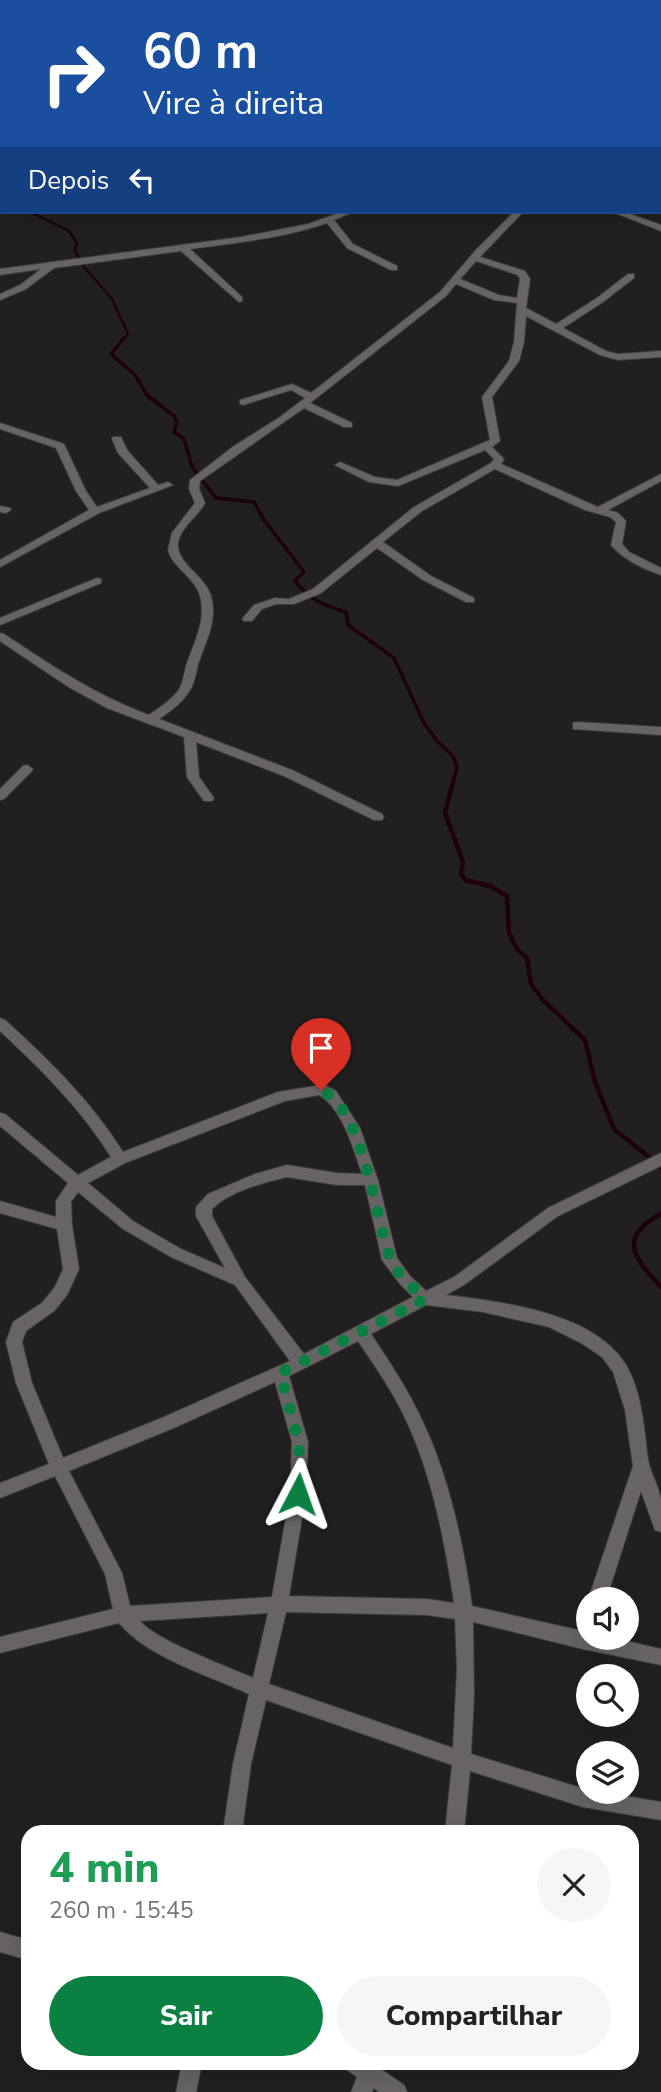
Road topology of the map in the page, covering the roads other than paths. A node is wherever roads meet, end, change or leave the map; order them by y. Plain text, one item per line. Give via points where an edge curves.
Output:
1 (343, 214) edge
2 (517, 214) edge
3 (622, 214) edge
4 (329, 219) junction
5 (661, 228) edge
6 (182, 247) junction
7 (474, 258) junction
8 (51, 266) junction
9 (394, 268) dead end
10 (0, 272) edge
11 (631, 276) dead end
12 (456, 281) junction
13 (0, 297) edge
14 (239, 299) dead end
15 (521, 305) junction
16 (556, 328) junction
17 (661, 354) edge
18 (306, 400) junction
19 (243, 402) dead end
20 (348, 425) dead end
21 (0, 426) edge
22 (117, 439) dead end
23 (486, 446) junction
24 (340, 465) dead end
25 (495, 465) junction
26 (661, 477) edge
27 (168, 485) dead end
28 (156, 489) junction
29 (95, 511) junction
30 (598, 511) junction
31 (377, 542) junction
32 (0, 564) edge
33 (661, 572) edge
34 (97, 581) dead end
35 (470, 600) dead end
36 (248, 619) dead end
37 (0, 622) edge
38 (0, 636) edge
39 (149, 721) junction
40 (577, 726) dead end
41 (661, 731) edge
42 (190, 737) junction
43 (27, 769) dead end
44 (0, 796) edge
45 (208, 798) dead end
46 (378, 817) dead end
47 (0, 1023) edge
48 (0, 1118) edge
49 (120, 1159) junction
50 (661, 1159) edge
51 (371, 1180) junction
52 (76, 1183) junction
53 (0, 1207) edge
54 (64, 1226) junction
55 (240, 1282) junction
56 (425, 1299) junction
57 (361, 1332) junction
58 (301, 1363) junction
59 (280, 1373) junction
60 (58, 1466) junction
61 (641, 1466) junction
62 (0, 1491) edge
63 (661, 1525) edge
64 (601, 1587) edge
65 (279, 1604) junction
66 (464, 1612) junction
67 (122, 1614) junction
68 (576, 1631) edge
69 (0, 1645) edge
70 (639, 1650) edge
71 (661, 1657) edge
72 (261, 1690) junction
73 (463, 1760) junction
74 (661, 1811) edge
75 (233, 1825) edge
76 (455, 1825) edge
77 (0, 1942) edge
78 (21, 1948) edge
79 (191, 2070) edge
80 (365, 2070) edge
81 (371, 2070) edge
82 (186, 2092) edge
83 (361, 2092) edge
84 (397, 2092) edge

1 - 4 street
2 - 7 street
3 - 5 street
4 - 6 street via 284,233
4 - 9 street via 350,246
6 - 8 street
6 - 14 street
7 - 12 street
7 - 15 street via 523,273
8 - 10 street
8 - 13 street
11 - 16 street
12 - 15 street
12 - 18 street
15 - 16 street
15 - 23 street via 515,358 487,397 495,441
16 - 17 street via 618,357
18 - 19 street via 292,387
18 - 20 street
18 - 39 street via 199,478 194,489 200,503 175,536 174,552 198,581 209,603 209,618 187,686
21 - 29 street via 60,446
22 - 28 street
23 - 24 street via 398,483 373,480
23 - 25 street via 499,459
25 - 30 street
25 - 31 street via 443,492
26 - 30 street
27 - 28 street
28 - 29 street
29 - 32 street
30 - 33 street via 621,521 616,545 625,554
31 - 35 street via 427,578
31 - 36 street via 317,591 258,607
34 - 37 street
38 - 39 street via 71,684
39 - 42 street
40 - 41 street
42 - 45 street via 193,777
42 - 46 street via 288,773
43 - 44 street
47 - 49 street via 65,1082
48 - 52 street
49 - 51 street via 283,1096 321,1090 331,1095 353,1128
49 - 52 street
50 - 56 street via 553,1212
51 - 55 street via 287,1171 213,1198 204,1207 204,1216
51 - 56 street via 390,1260
52 - 54 street via 63,1200
52 - 55 street via 128,1225
53 - 54 street
54 - 60 street via 71,1269 61,1291 48,1307 19,1327 14,1342 24,1382
55 - 58 street
56 - 57 street
56 - 61 street via 552,1321 608,1352 620,1370 633,1410
57 - 58 street
57 - 66 street via 400,1392 420,1434 437,1484
58 - 59 street
59 - 60 street
59 - 65 street via 301,1459
60 - 62 street
60 - 67 street via 113,1573
61 - 63 street
61 - 64 street
65 - 66 street
65 - 67 street
65 - 72 street
66 - 68 street
66 - 73 street
67 - 69 street
67 - 72 street via 138,1633
70 - 71 street
72 - 73 street
72 - 75 street
73 - 74 street via 544,1788
73 - 76 street
77 - 78 street
79 - 82 street
80 - 83 street
81 - 84 street

